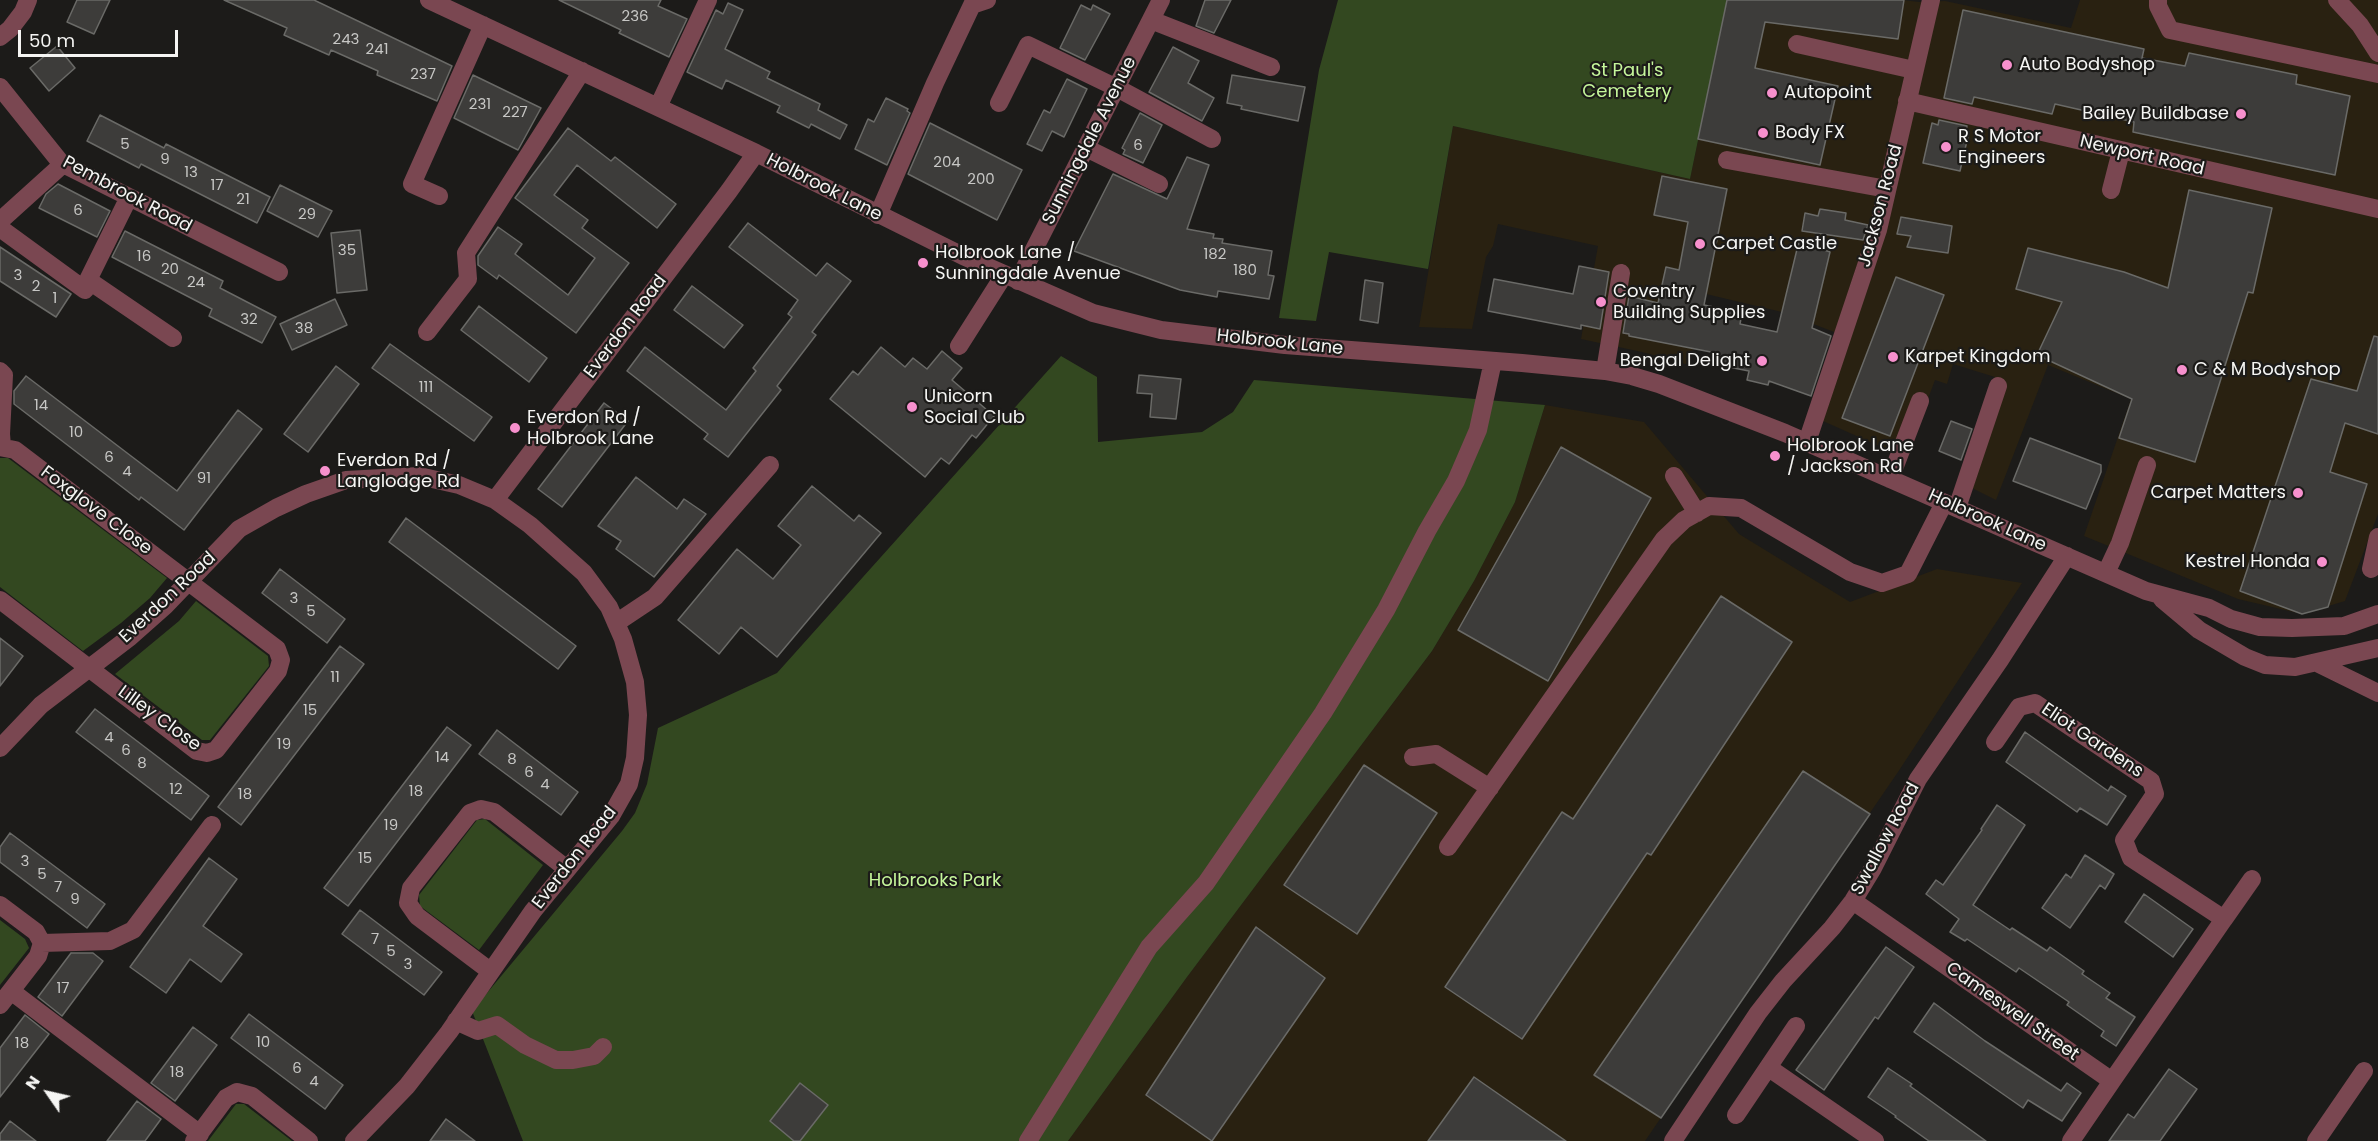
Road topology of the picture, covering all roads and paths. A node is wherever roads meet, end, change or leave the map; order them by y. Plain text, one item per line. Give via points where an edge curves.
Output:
1 (28, 0) edge
2 (429, 0) edge
3 (708, 0) edge
4 (987, 0) edge
5 (1161, 0) edge
6 (1930, 0) edge
7 (2158, 0) edge
8 (2337, 0) edge
9 (1151, 20) junction
10 (483, 25) junction
11 (0, 37) edge
12 (1797, 44) dead end
13 (2378, 53) edge
14 (1271, 67) dead end
15 (1914, 70) junction
16 (582, 71) junction
17 (2378, 74) edge
18 (0, 87) edge
19 (1117, 88) junction
20 (1906, 101) junction
21 (999, 103) dead end
22 (658, 107) junction
23 (1212, 139) dead end
24 (1086, 148) junction
25 (2121, 151) junction
26 (756, 153) junction
27 (1727, 160) dead end
28 (63, 164) junction
29 (1159, 184) dead end
30 (1887, 189) junction
31 (2112, 190) dead end
32 (439, 196) dead end
33 (129, 197) junction
34 (2378, 209) edge
35 (878, 215) junction
36 (0, 221) edge
37 (0, 228) edge
38 (279, 272) dead end
39 (1621, 273) dead end
40 (1011, 278) junction
41 (86, 290) dead end
42 (427, 332) dead end
43 (173, 338) dead end
44 (959, 346) dead end
45 (1493, 361) junction
46 (0, 371) edge
47 (1605, 371) junction
48 (1998, 386) dead end
49 (1920, 401) dead end
50 (1807, 442) junction
51 (1, 447) edge
52 (770, 465) dead end
53 (2147, 465) dead end
54 (1674, 476) dead end
55 (1890, 479) junction
56 (495, 500) junction
57 (1950, 505) junction
58 (1697, 513) junction
59 (2378, 537) edge
60 (2067, 556) junction
61 (2372, 569) dead end
62 (2106, 573) junction
63 (190, 582) junction
64 (2157, 595) junction
65 (0, 600) edge
66 (2378, 614) edge
67 (616, 623) junction
68 (2378, 648) edge
69 (2317, 663) junction
70 (89, 667) junction
71 (2378, 693) edge
72 (1995, 742) dead end
73 (0, 748) edge
74 (1413, 757) dead end
75 (1490, 788) junction
76 (212, 825) dead end
77 (1448, 847) dead end
78 (567, 869) junction
79 (2252, 879) dead end
80 (1853, 902) junction
81 (0, 905) edge
82 (2224, 920) junction
83 (42, 943) junction
84 (490, 971) junction
85 (5, 998) edge
86 (456, 1021) junction
87 (1796, 1026) dead end
88 (603, 1047) dead end
89 (1768, 1068) junction
90 (2364, 1071) dead end
91 (2112, 1081) junction
92 (1736, 1115) dead end
93 (197, 1137) edge
94 (309, 1141) edge
95 (354, 1141) edge
96 (1028, 1141) edge
97 (1673, 1141) edge
98 (1875, 1141) edge
99 (2071, 1141) edge
100 (2316, 1141) edge

1 - 11 street via 23,12
2 - 10 street, Holbrook Lane
3 - 22 street
4 - 35 street via 972,5
5 - 9 street, Sunningdale Avenue
6 - 15 street, Jackson Road
7 - 17 street via 2170,30
8 - 13 street
9 - 14 street
9 - 19 street, Sunningdale Avenue
10 - 16 street, Holbrook Lane
10 - 32 street via 412,184
12 - 15 street
15 - 20 street, Jackson Road
16 - 22 street, Holbrook Lane
16 - 42 street via 466,253 468,279
18 - 28 street, Pembrook Road
19 - 21 street via 1028,45
19 - 23 street
19 - 24 street, Sunningdale Avenue
20 - 25 street, Newport Road
20 - 30 street, Jackson Road
22 - 26 street, Holbrook Lane
24 - 29 street
24 - 40 street, Sunningdale Avenue
25 - 31 street
25 - 34 street, Newport Road
26 - 35 street, Holbrook Lane
26 - 56 street, Everdon Road
27 - 30 street
28 - 33 street, Pembrook Road
28 - 36 street
30 - 50 street, Jackson Road via 1878,230
33 - 38 street, Pembrook Road
33 - 43 street via 88,280
35 - 40 street, Holbrook Lane
37 - 41 street
39 - 47 street
40 - 44 street, Sunningdale Avenue
40 - 45 street, Holbrook Lane via 1093,313 1161,330 1285,345
45 - 47 street, Holbrook Lane
45 - 96 street via 1478,430 1465,461 1386,610 1323,713 1206,883 1149,947
46 - 51 street via 4,375
47 - 50 street, Holbrook Lane via 1659,384
48 - 57 street
49 - 55 street
50 - 55 street, Holbrook Lane
51 - 63 street, Foxglove Close via 15,450
52 - 67 street via 655,597
53 - 62 street
54 - 58 street
55 - 57 street, Holbrook Lane
56 - 63 street, Everdon Road via 459,485 419,476 346,480 306,494 239,529
56 - 67 street, Everdon Road via 584,573
57 - 58 street via 1908,574 1882,583 1850,572 1741,508 1709,506
57 - 60 street, Holbrook Lane
58 - 75 street via 1664,539
59 - 61 street
60 - 62 street, Holbrook Lane
60 - 80 street, Swallow Road via 1918,779
62 - 64 street, Holbrook Lane
63 - 70 street, Everdon Road via 130,638
63 - 70 street, Lilley Close via 277,649 281,660 278,671 216,750 197,751
64 - 66 street, Holbrook Lane via 2209,608 2260,627 2344,626
64 - 69 street, Holbrook Lane via 2199,630 2245,657 2295,667
65 - 70 street
67 - 78 street, Everdon Road via 635,682 635,758 628,784 612,816
68 - 69 street, Holbrook Lane
69 - 71 street
70 - 73 street, Everdon Road via 41,705
72 - 82 street, Eliot Gardens via 2019,707 2035,703 2151,781 2155,794 2124,840 2131,858
74 - 75 street via 1436,754
75 - 77 street
76 - 83 street via 133,930 110,941
78 - 84 street, Everdon Road
78 - 84 street via 494,812 481,809 470,813 411,888 408,903 417,916
79 - 82 street
80 - 91 street, Cameswell Street
80 - 97 street, Swallow Road via 1758,1013
81 - 83 street via 36,932
82 - 91 street
83 - 85 street via 38,956
84 - 86 street, Everdon Road
85 - 93 street
86 - 88 street via 478,1031 497,1025 556,1060 594,1056
86 - 95 street, Everdon Road via 407,1086
87 - 89 street
89 - 92 street
89 - 98 street
90 - 100 street
91 - 99 street
93 - 94 street via 226,1098 237,1092 252,1096

